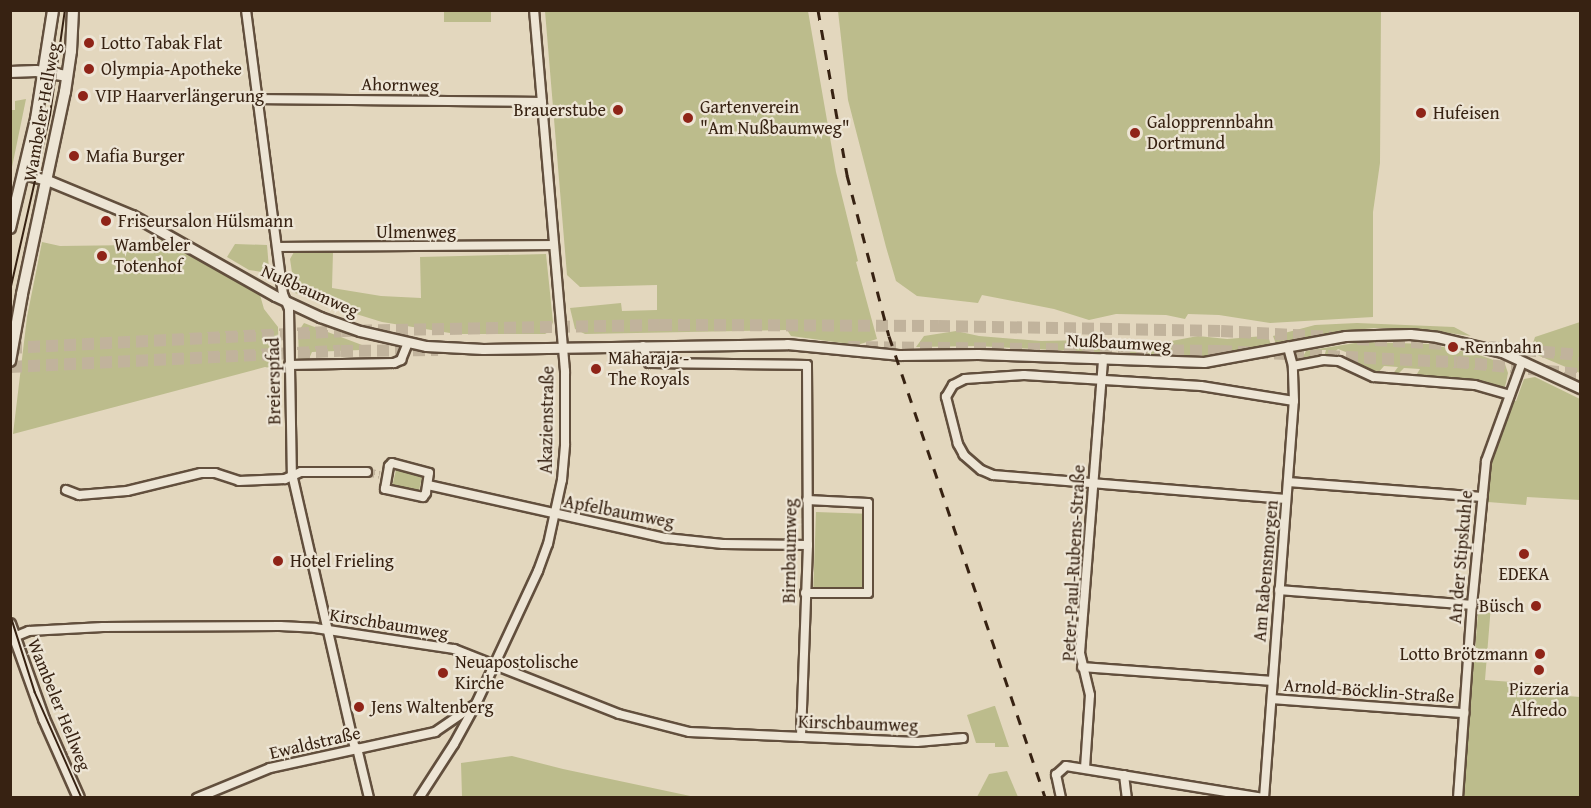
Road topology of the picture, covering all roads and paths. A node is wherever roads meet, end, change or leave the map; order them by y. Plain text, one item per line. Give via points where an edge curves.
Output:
1 (53, 10) edge
2 (73, 10) edge
3 (246, 10) edge
4 (534, 10) edge
5 (10, 72) edge
6 (45, 72) junction
7 (68, 76) junction
8 (257, 99) junction
9 (542, 102) junction
10 (23, 174) junction
11 (47, 180) junction
12 (10, 228) edge
13 (554, 245) junction
14 (278, 247) junction
15 (287, 302) junction
16 (408, 343) junction
17 (643, 346) junction
18 (1288, 347) junction
19 (563, 348) junction
20 (1103, 358) junction
21 (10, 361) edge
22 (1522, 362) junction
23 (289, 365) junction
24 (1293, 366) junction
25 (1102, 378) junction
26 (1581, 388) edge
27 (1510, 395) junction
28 (1294, 401) junction
29 (367, 472) tunnel mouth
30 (292, 474) junction
31 (1288, 482) junction
32 (1093, 484) junction
33 (428, 485) junction
34 (66, 490) dead end
35 (1482, 497) junction
36 (1286, 499) junction
37 (807, 500) junction
38 (555, 515) junction
39 (808, 545) junction
40 (1279, 590) junction
41 (805, 593) junction
42 (1472, 605) junction
43 (10, 624) edge
44 (328, 630) junction
45 (14, 637) junction
46 (496, 664) junction
47 (1082, 667) junction
48 (1272, 681) junction
49 (1272, 699) junction
50 (476, 704) junction
51 (1464, 713) junction
52 (443, 728) junction
53 (801, 737) junction
54 (963, 738) dead end
55 (454, 744) junction
56 (356, 748) junction
57 (1085, 768) junction
58 (1124, 775) junction
59 (79, 798) edge
60 (197, 798) edge
61 (369, 798) edge
62 (419, 798) edge
63 (1061, 798) edge
64 (1127, 798) edge
65 (1263, 798) edge
66 (1458, 798) edge

1 - 6 main road, Wambeler Hellweg
2 - 7 main road, Wambeler Hellweg
3 - 8 street, Breierspfad
4 - 9 street, Akazienstraße
5 - 6 main road
6 - 7 main road
6 - 10 main road, Wambeler Hellweg
7 - 11 main road, Wambeler Hellweg
8 - 9 street, Ahornweg
8 - 14 street, Breierspfad
9 - 13 street, Akazienstraße
10 - 11 street, Nußbaumweg
10 - 12 main road, Wambeler Hellweg
11 - 15 street, Nußbaumweg via 132,215
11 - 21 main road, Wambeler Hellweg
13 - 14 street, Ulmenweg
13 - 19 street, Akazienstraße
14 - 15 street, Breierspfad
15 - 16 street, Nußbaumweg via 333,323
15 - 23 street, Breierspfad
16 - 19 street, Nußbaumweg via 464,349
16 - 23 street via 401,360 394,363
17 - 19 street, Nußbaumweg
17 - 20 street, Nußbaumweg via 787,344 900,355
17 - 37 street, Birnbaumweg via 649,363 807,365
18 - 20 street, Nußbaumweg via 1204,362
18 - 22 street, Nußbaumweg via 1345,336 1410,334 1476,345
18 - 24 street, Am Rabensmorgen
19 - 38 street, Akazienstraße via 565,444
20 - 25 street, Peter-Paul-Rubens-Straße
22 - 26 street, Nußbaumweg
22 - 27 street, An der Stipskuhle
23 - 30 street, Breierspfad
24 - 27 street via 1340,361 1374,377 1483,386
24 - 28 street, Am Rabensmorgen
25 - 28 street, Nußbaumweg via 1224,389
25 - 32 street, Peter-Paul-Rubens-Straße
25 - 32 street, Nußbaumweg via 973,377 953,385 946,401 958,444 981,470 1005,477
27 - 35 street, An der Stipskuhle via 1486,461
28 - 31 street, Am Rabensmorgen
29 - 30 street
30 - 34 street via 285,479 239,481 201,472 127,491 79,495
30 - 44 street, Breierspfad
31 - 35 street
31 - 36 street, Am Rabensmorgen
32 - 36 street
32 - 47 street, Peter-Paul-Rubens-Straße
33 - 33 street via 420,498 385,489 383,476 389,466 396,464 425,470 429,473
33 - 38 street, Apfelbaumweg
35 - 42 street, An der Stipskuhle
36 - 40 street, Am Rabensmorgen
37 - 39 street, Birnbaumweg
37 - 41 street via 868,503 868,593
38 - 39 street, Apfelbaumweg via 666,538 723,544
38 - 46 street, Akazienstraße via 538,571
39 - 41 street, Birnbaumweg
40 - 42 street
40 - 48 street, Am Rabensmorgen
41 - 53 street, Birnbaumweg
42 - 51 street, An der Stipskuhle
43 - 45 main road, Wambeler Hellweg
44 - 45 street, Kirschbaumweg via 280,626 102,627 29,632
44 - 46 street, Kirschbaumweg via 436,645
44 - 56 street, Breierspfad
45 - 59 main road, Wambeler Hellweg
46 - 50 street, Akazienstraße
46 - 53 street, Kirschbaumweg via 619,714 663,727 714,734
47 - 48 street, Arnold-Böcklin-Straße
47 - 57 street, Peter-Paul-Rubens-Straße via 1090,695
48 - 49 street, Am Rabensmorgen
49 - 51 street, Arnold-Böcklin-Straße
49 - 65 street, Am Rabensmorgen
50 - 52 street, Ewaldstraße
50 - 55 street, Akazienstraße
51 - 66 street, An der Stipskuhle
52 - 55 street via 452,734
52 - 56 street, Ewaldstraße
53 - 54 street, Kirschbaumweg via 917,742
55 - 62 street, Akazienstraße
56 - 60 street, Ewaldstraße via 270,768
56 - 61 street, Breierspfad
57 - 58 street
57 - 63 street via 1066,766 1057,771 1055,779
58 - 64 street
58 - 65 street

